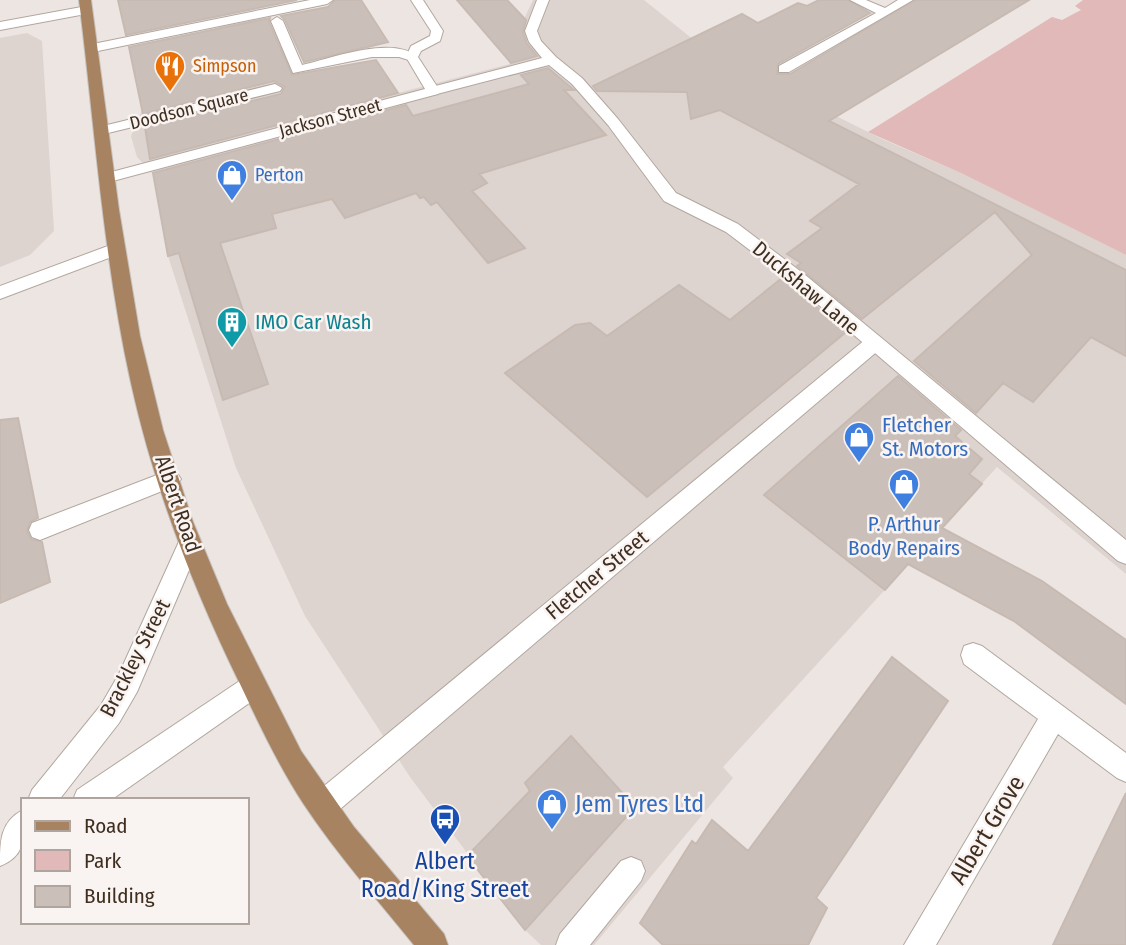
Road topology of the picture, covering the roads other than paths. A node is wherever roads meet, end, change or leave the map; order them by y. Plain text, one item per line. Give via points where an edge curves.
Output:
1 (327, 0) edge
2 (417, 0) edge
3 (543, 0) edge
4 (856, 0) edge
5 (907, 0) edge
6 (86, 5) edge
7 (885, 12) junction
8 (276, 21) dead end
9 (0, 26) edge
10 (93, 48) junction
11 (412, 57) junction
12 (551, 60) junction
13 (784, 69) dead end
14 (275, 88) dead end
15 (433, 91) junction
16 (104, 130) junction
17 (109, 177) junction
18 (116, 249) junction
19 (0, 293) edge
20 (873, 344) junction
21 (170, 479) junction
22 (40, 530) dead end
23 (190, 542) junction
24 (1126, 554) edge
25 (973, 655) dead end
26 (253, 685) junction
27 (1054, 716) junction
28 (1126, 769) edge
29 (44, 798) edge
30 (90, 798) edge
31 (322, 806) junction
32 (21, 826) edge
33 (21, 847) edge
34 (0, 852) edge
35 (0, 862) edge
36 (631, 871) dead end
37 (433, 945) edge
38 (571, 945) edge
39 (919, 945) edge

1 - 10 street
2 - 11 street via 437,31 436,38 416,49
3 - 12 street, Duckshaw Lane via 531,32
4 - 7 street
5 - 7 street
6 - 9 street
6 - 10 main road, Albert Road
7 - 13 street
8 - 11 street via 298,70 382,52 398,51
10 - 16 main road, Albert Road
11 - 15 street
12 - 15 street, Jackson Street
12 - 20 street, Duckshaw Lane via 577,81 613,122 670,197 732,228
14 - 16 street, Doodson Square
15 - 17 street, Jackson Street
16 - 17 main road, Albert Road
17 - 18 main road, Albert Road
18 - 19 street
18 - 21 main road, Albert Road via 142,387
20 - 24 street, Duckshaw Lane
20 - 31 street, Fletcher Street
21 - 22 street
21 - 23 main road, Albert Road
23 - 26 main road, Albert Road
23 - 29 street, Brackley Street via 122,694
25 - 27 street
26 - 30 street
26 - 31 main road, Albert Road via 296,769
27 - 28 street
27 - 39 street, Albert Grove
31 - 37 main road, Albert Road
32 - 34 street
33 - 35 street
36 - 38 street

